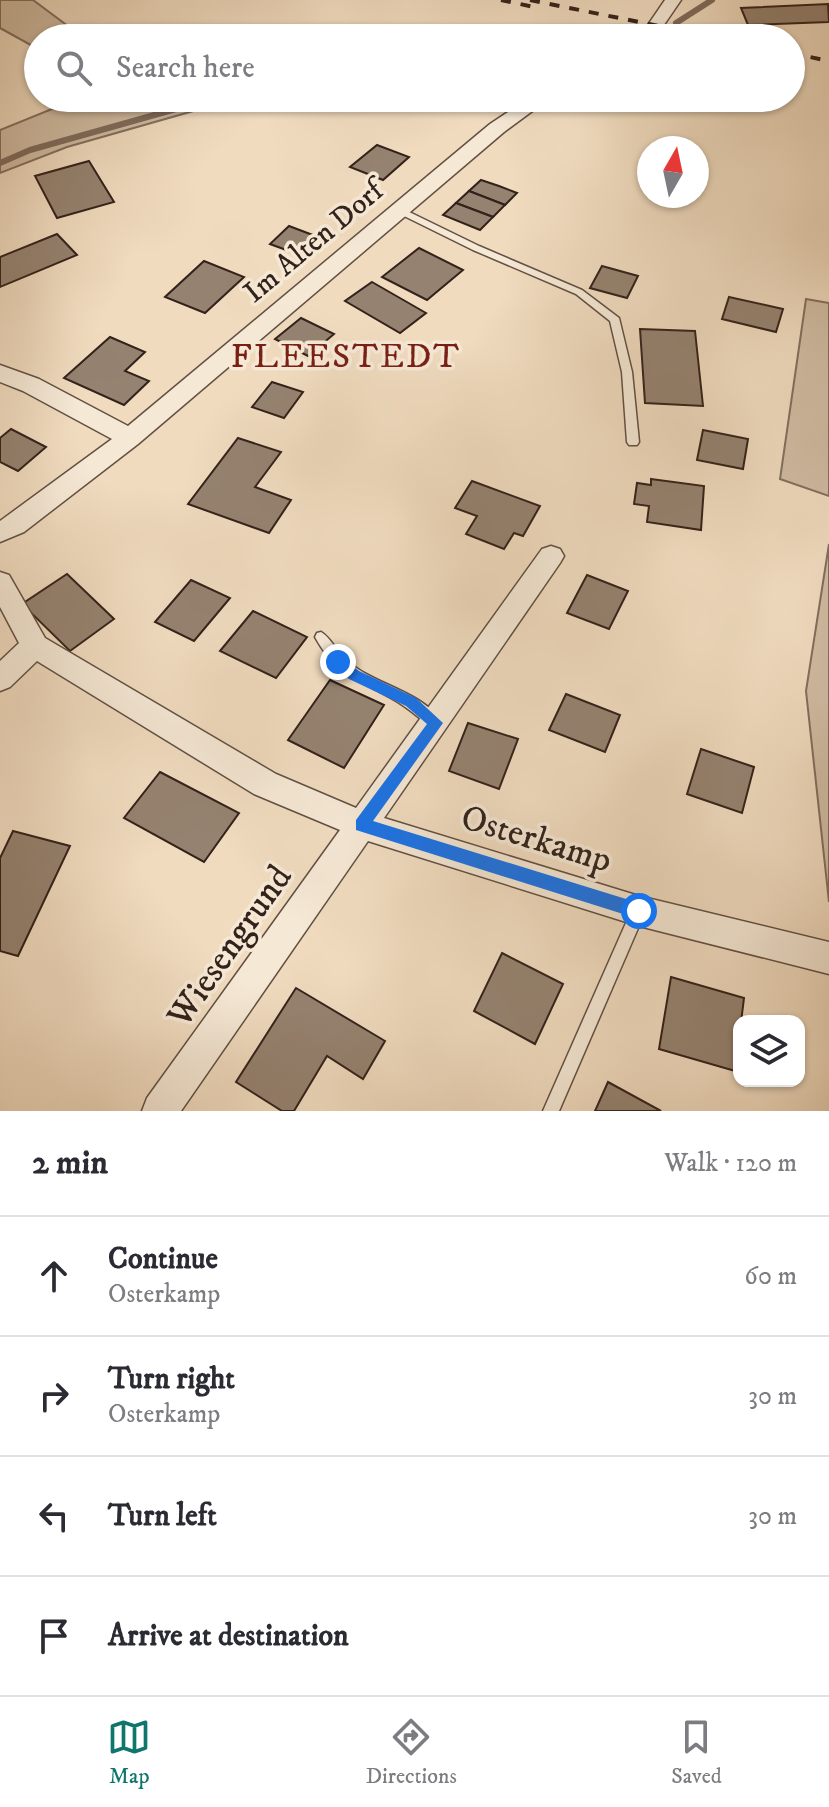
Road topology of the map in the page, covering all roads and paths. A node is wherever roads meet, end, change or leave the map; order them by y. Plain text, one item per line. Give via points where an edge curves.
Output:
1 (673, 0) edge
2 (657, 24) edge
3 (520, 112) edge
4 (399, 210) junction
5 (0, 373) edge
6 (130, 438) junction
7 (633, 442) dead end
8 (0, 532) edge
9 (551, 556) dead end
10 (0, 582) edge
11 (321, 637) dead end
12 (35, 646) junction
13 (0, 679) edge
14 (436, 723) junction
15 (362, 825) junction
16 (639, 911) junction
17 (829, 958) edge
18 (160, 1111) edge
19 (551, 1111) edge

1 - 2 street
3 - 4 street, Im Alten Dorf
4 - 6 street, Im Alten Dorf
4 - 7 lane via 579,292 615,320 627,372
5 - 6 street
6 - 8 street, Im Alten Dorf
9 - 14 street
10 - 12 street
11 - 14 lane via 354,675 411,702
12 - 13 street
12 - 15 street, Osterkamp via 265,784
14 - 15 street
15 - 16 street, Osterkamp
15 - 18 street, Wiesengrund
16 - 17 street, Osterkamp
16 - 19 lane

